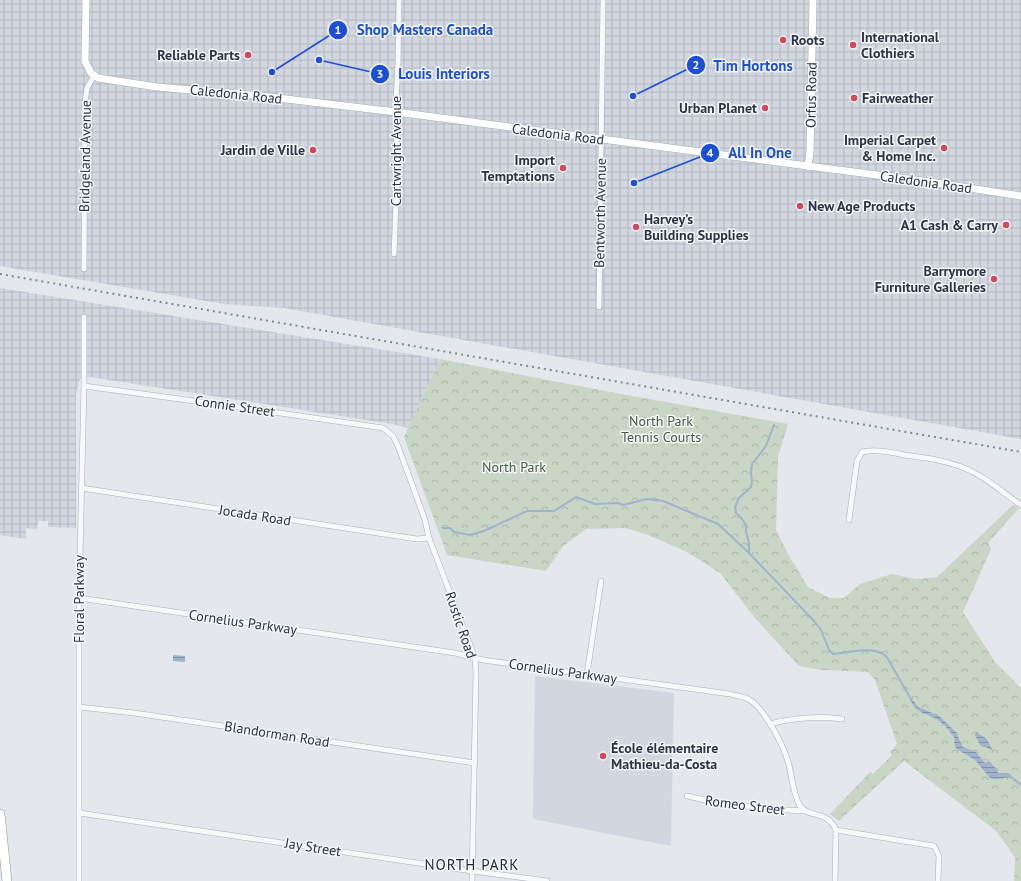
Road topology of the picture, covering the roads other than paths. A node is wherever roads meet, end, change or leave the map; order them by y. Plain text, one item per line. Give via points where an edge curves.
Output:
1 (86, 0) edge
2 (399, 0) edge
3 (603, 0) edge
4 (813, 0) edge
5 (94, 76) junction
6 (396, 112) junction
7 (601, 140) junction
8 (808, 166) junction
9 (1021, 196) edge
10 (394, 254) dead end
11 (84, 269) dead end
12 (599, 307) dead end
13 (84, 317) dead end
14 (84, 386) junction
15 (386, 429) joint
16 (81, 488) junction
17 (1021, 505) edge
18 (849, 520) dead end
19 (429, 538) junction
20 (601, 581) dead end
21 (79, 598) junction
22 (474, 658) junction
23 (588, 674) junction
24 (79, 706) junction
25 (842, 719) dead end
26 (770, 724) junction
27 (475, 763) junction
28 (687, 796) dead end
29 (804, 811) junction
30 (79, 813) junction
31 (0, 814) edge
32 (836, 830) junction
33 (472, 871) junction
34 (8, 881) edge
35 (79, 881) edge
36 (472, 881) edge
37 (548, 881) edge
38 (835, 881) edge
39 (938, 881) edge

1 - 5 street via 85,58
2 - 6 street, Cartwright Avenue
3 - 7 street, Bentworth Avenue
4 - 8 street, Orfus Road
5 - 6 street, Caledonia Road via 156,87
5 - 11 street, Bridgeland Avenue via 87,88 85,102
6 - 7 street, Caledonia Road
6 - 10 street, Cartwright Avenue
7 - 8 street, Caledonia Road
7 - 12 street, Bentworth Avenue
8 - 9 street, Caledonia Road
13 - 14 street, Floral Parkway
14 - 15 street, Connie Street
14 - 16 street, Floral Parkway
15 - 19 street, Rustic Road via 398,446
16 - 19 street, Jocada Road via 409,538
16 - 21 street, Floral Parkway
17 - 18 street via 965,468 944,461 891,452 867,451 862,452 857,461
19 - 22 street, Rustic Road
20 - 23 street
21 - 22 street, Cornelius Parkway
21 - 24 street, Floral Parkway
22 - 23 street, Cornelius Parkway
22 - 27 street, Rustic Road
23 - 26 street, Cornelius Parkway via 743,697 756,706
24 - 27 street, Blandorman Road
24 - 30 street, Floral Parkway
25 - 26 street via 808,718
26 - 29 street, Cornelius Parkway via 789,763 796,794
27 - 33 street, Rustic Road
28 - 29 street, Romeo Street via 708,801
29 - 32 street via 828,819
30 - 33 street, Jay Street
30 - 35 street, Floral Parkway
31 - 34 highway
32 - 38 street
32 - 39 street via 934,846 939,856
33 - 36 street, Rustic Road
33 - 37 street, Jay Street

